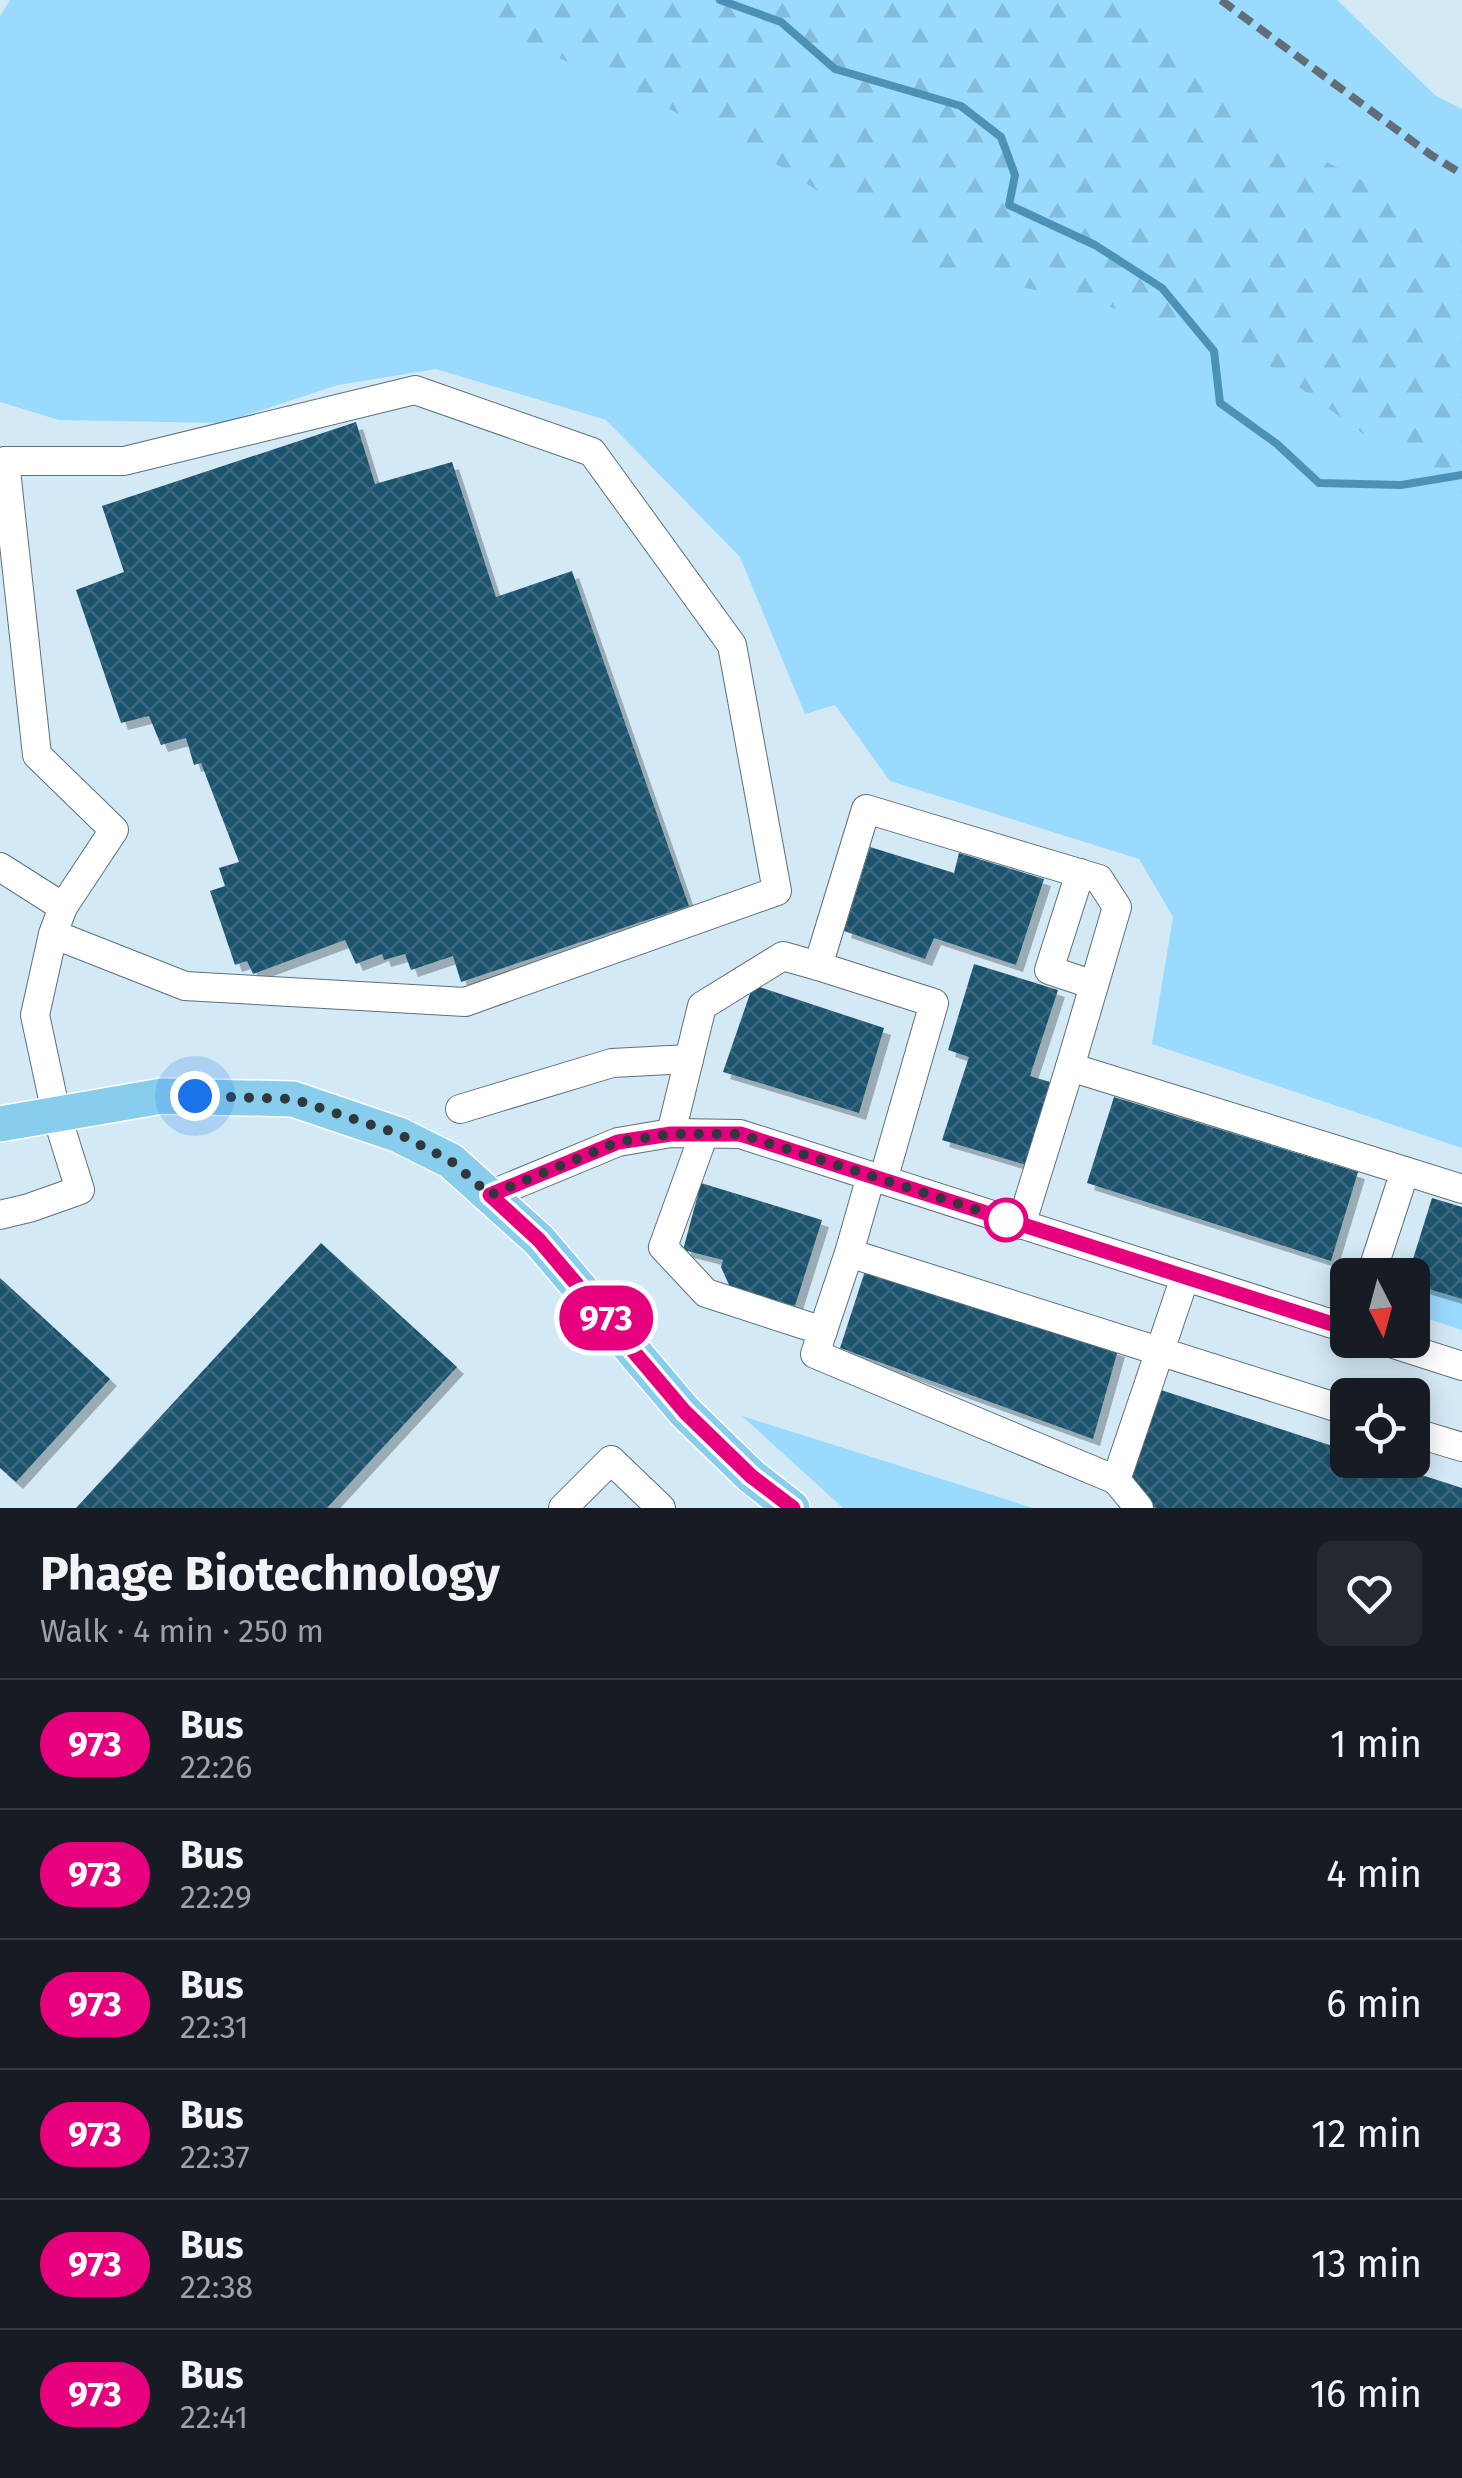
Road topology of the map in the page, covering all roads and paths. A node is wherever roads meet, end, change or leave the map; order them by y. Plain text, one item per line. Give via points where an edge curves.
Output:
1 (0, 867) edge
2 (1080, 873) junction
3 (58, 921) junction
4 (818, 966) junction
5 (1094, 985) junction
6 (689, 1060) junction
7 (1070, 1067) junction
8 (460, 1108) dead end
9 (56, 1113) junction
10 (0, 1124) edge
11 (671, 1134) junction
12 (704, 1134) junction
13 (1404, 1171) junction
14 (877, 1178) junction
15 (1462, 1189) edge
16 (490, 1195) junction
17 (0, 1216) edge
18 (1021, 1224) junction
19 (849, 1254) junction
20 (1376, 1258) edge
21 (1185, 1278) junction
22 (1330, 1323) edge
23 (823, 1331) junction
24 (1159, 1353) junction
25 (1430, 1356) edge
26 (1462, 1366) edge
27 (1330, 1406) edge
28 (1430, 1437) edge
29 (1462, 1447) edge
30 (1116, 1480) junction
31 (563, 1508) edge
32 (661, 1508) edge
33 (792, 1508) edge
34 (1139, 1508) edge

1 - 3 street
2 - 4 street via 866,809
2 - 5 street via 1099,879 1117,906
2 - 5 street via 1049,970
3 - 3 street via 114,830 38,756 6,461 124,461 415,390 592,452 732,646 777,891 465,1002 185,986
3 - 9 street via 36,1014
4 - 6 street via 784,956 702,1006
4 - 14 street via 934,1003
5 - 7 street
6 - 8 street via 612,1063
6 - 11 street
7 - 13 street
7 - 18 street
9 - 10 main road
9 - 16 main road via 162,1096 293,1099 399,1134 451,1161
9 - 17 street via 80,1190
11 - 12 street
11 - 16 street via 618,1142
12 - 14 street via 740,1134
12 - 23 street via 664,1246 706,1293
13 - 15 street
13 - 20 street
14 - 18 street
14 - 19 street
16 - 33 main road via 539,1240 685,1412
18 - 21 street
19 - 23 street
19 - 24 street
21 - 22 street
21 - 24 street
23 - 30 street via 815,1354
24 - 27 street
24 - 30 street
25 - 26 street
28 - 29 street
30 - 34 street
31 - 32 street via 611,1460

